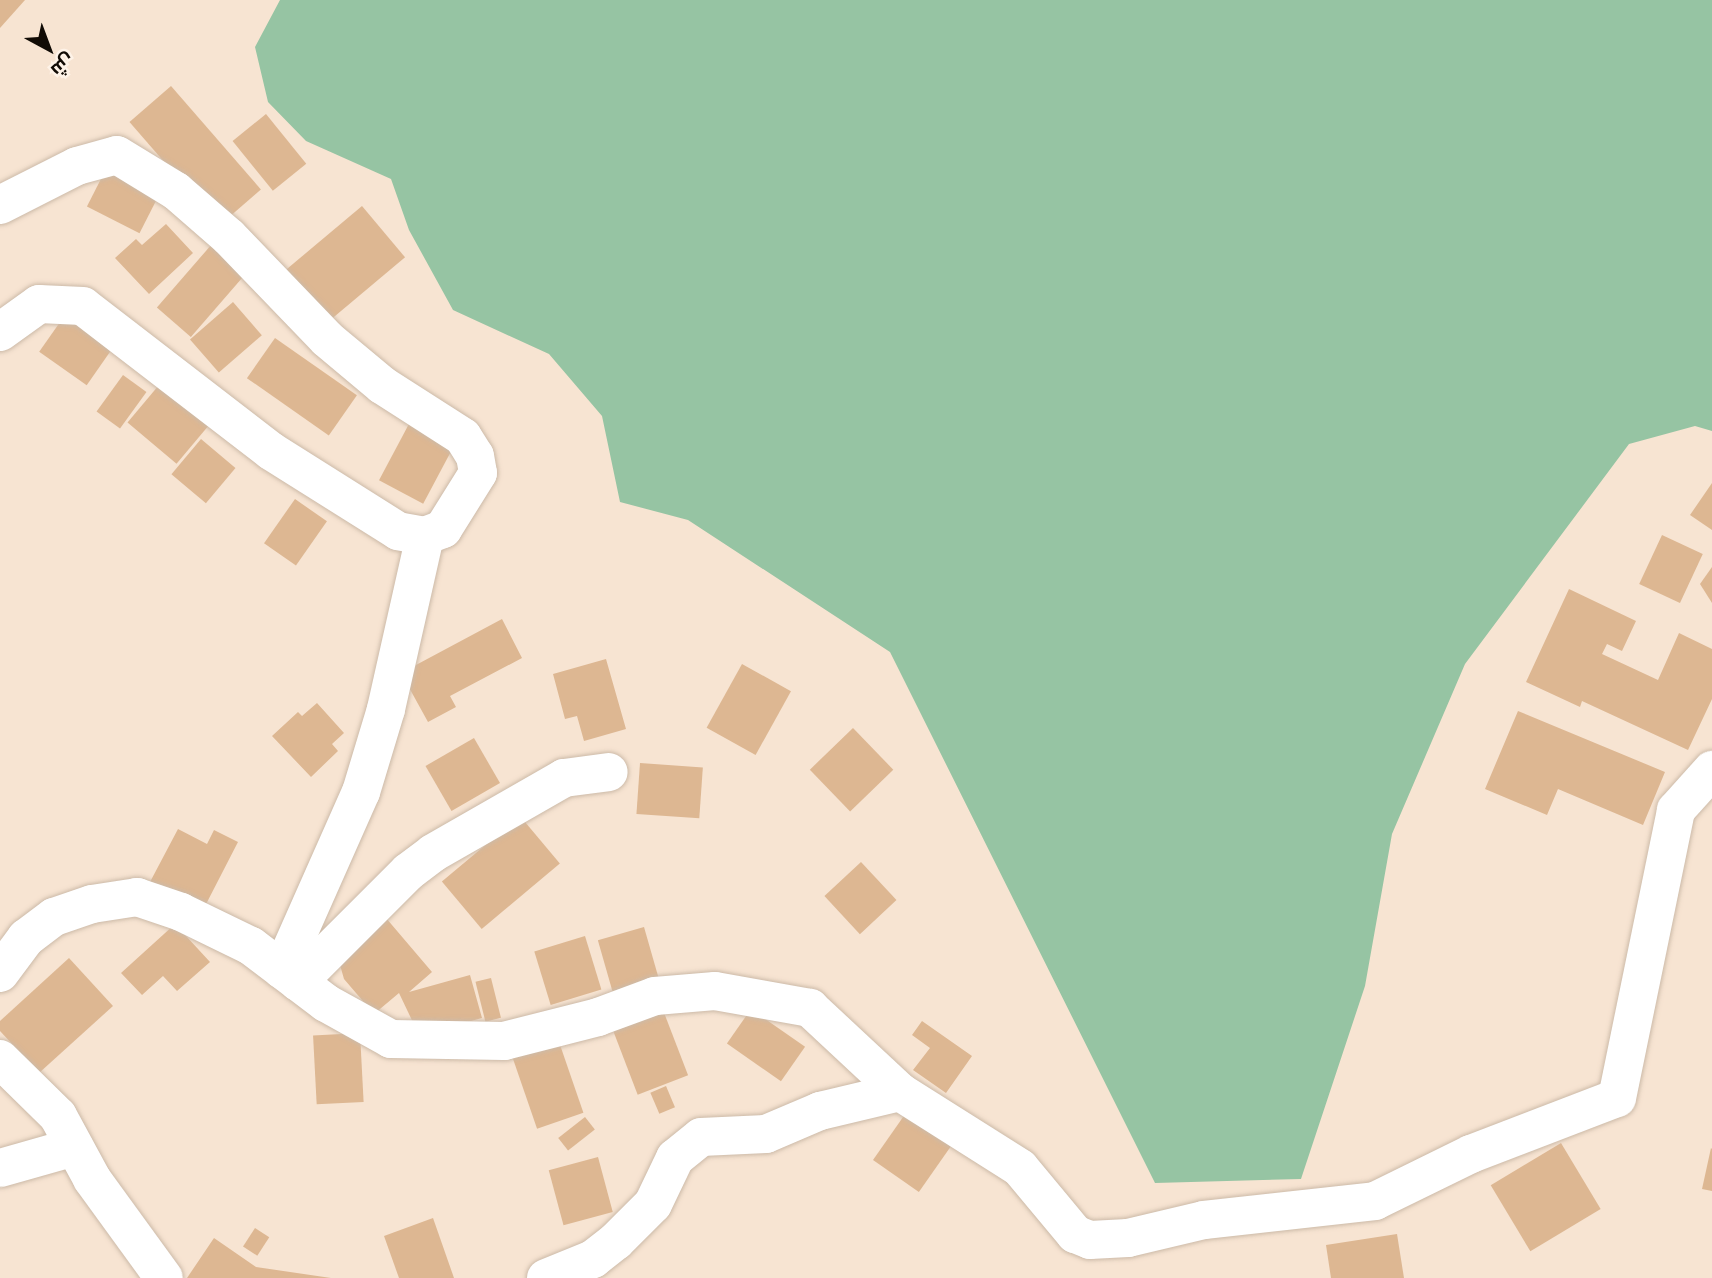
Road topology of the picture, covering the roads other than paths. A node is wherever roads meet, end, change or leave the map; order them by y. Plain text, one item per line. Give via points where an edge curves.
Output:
1 (0, 205) edge
2 (0, 332) edge
3 (425, 536) junction
4 (1712, 770) edge
5 (609, 772) dead end
6 (0, 973) edge
7 (290, 976) junction
8 (0, 1059) edge
9 (900, 1092) junction
10 (74, 1147) junction
11 (0, 1168) edge
12 (164, 1278) edge
13 (546, 1278) edge

1 - 3 street via 77,166 117,155 176,191 229,237 327,339 382,385 463,437 475,456 478,473 443,529
2 - 3 street via 39,304 83,306 271,451 398,531
3 - 7 street via 386,709 361,792
4 - 9 street via 1676,810 1616,1098 1471,1154 1375,1201 1204,1220 1128,1238 1090,1240 1075,1234 1020,1168
5 - 7 street via 564,778 433,853
6 - 7 street via 26,938 54,917 92,904 137,897 181,912 251,946
7 - 9 street via 391,1039 504,1041 598,1017 655,996 703,992 810,1008
8 - 10 street via 58,1116
9 - 13 street via 820,1111 766,1134 701,1138 675,1158 653,1204 616,1241 593,1259
10 - 11 street
10 - 12 street

